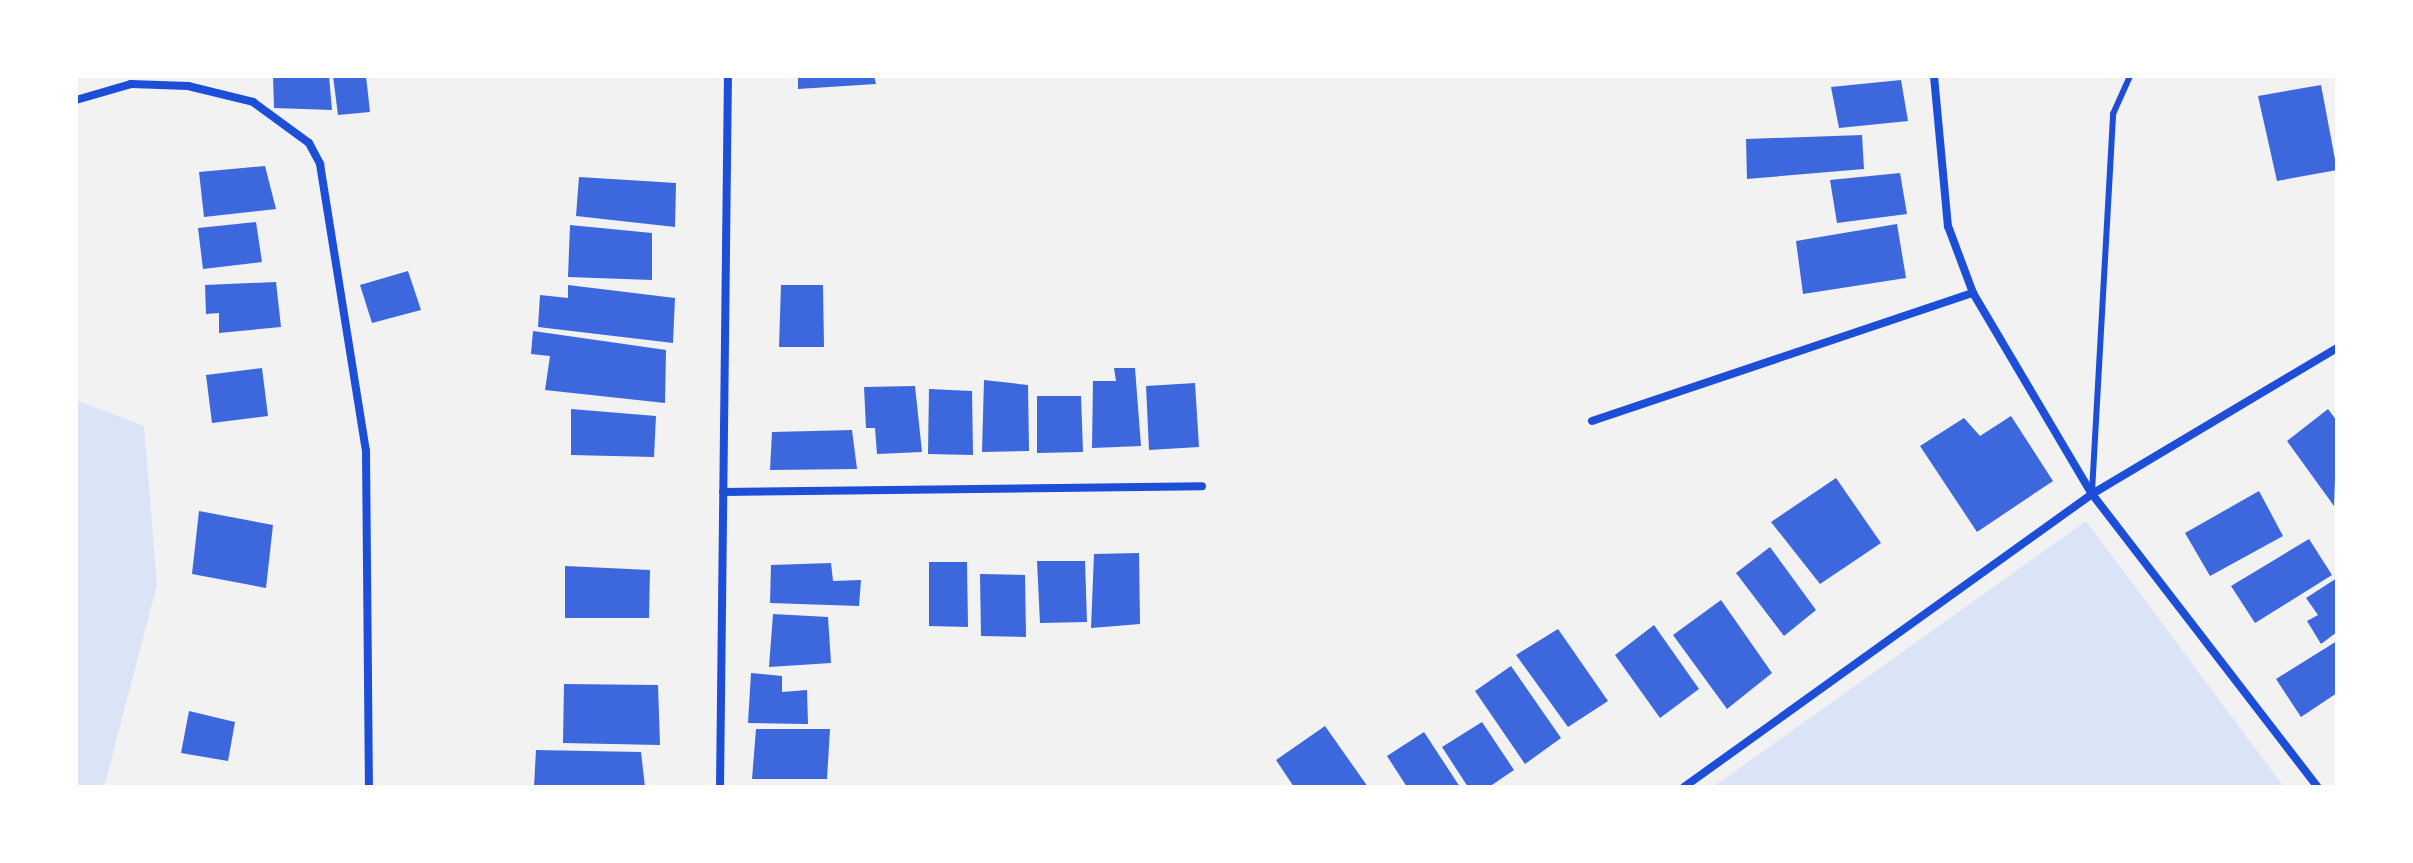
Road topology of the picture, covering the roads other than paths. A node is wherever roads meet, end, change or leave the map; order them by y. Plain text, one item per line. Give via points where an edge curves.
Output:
1 (728, 76) edge
2 (1934, 76) edge
3 (2130, 76) edge
4 (76, 100) edge
5 (1973, 293) junction
6 (2337, 348) edge
7 (1592, 421) dead end
8 (1202, 486) dead end
9 (723, 492) junction
10 (2092, 494) junction
11 (369, 787) edge
12 (720, 787) edge
13 (1684, 787) edge
14 (2318, 787) edge

1 - 9 street
2 - 5 street via 1948,226
3 - 10 lane via 2113,114
4 - 11 street via 131,84 188,86 253,102 309,143 320,164 366,451
5 - 7 street
5 - 10 street
6 - 10 street
8 - 9 street
9 - 12 street
10 - 13 street
10 - 14 street

